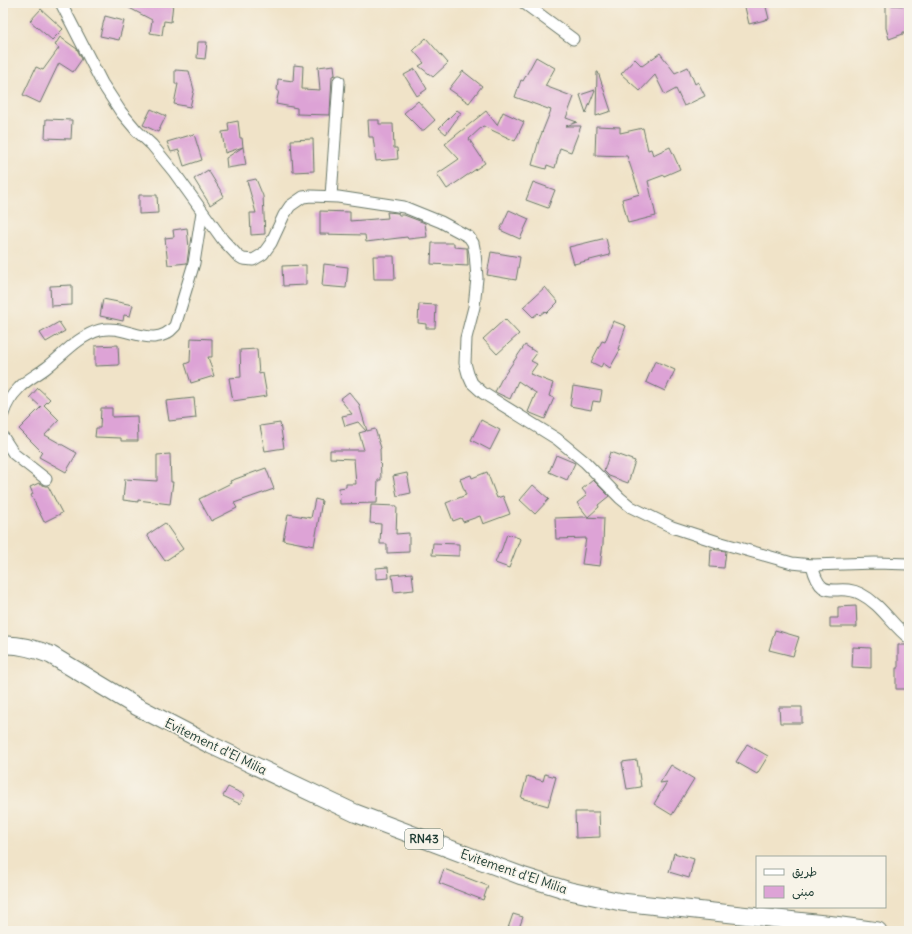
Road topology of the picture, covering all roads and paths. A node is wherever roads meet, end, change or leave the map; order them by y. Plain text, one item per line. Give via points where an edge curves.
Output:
1 (60, 3) edge
2 (524, 3) edge
3 (573, 39) dead end
4 (339, 81) dead end
5 (331, 196) junction
6 (202, 212) junction
7 (3, 414) edge
8 (3, 437) edge
9 (46, 479) dead end
10 (909, 564) edge
11 (812, 565) junction
12 (909, 638) edge
13 (3, 645) edge
14 (878, 931) edge

1 - 6 street via 102,83 121,112 171,168
2 - 3 street
4 - 5 street
5 - 6 street via 303,197 296,201 284,215 268,249 253,260 238,256
5 - 11 street via 404,207 442,222 469,237 473,243 476,264 474,307 465,350 466,368 472,383 483,393 557,440 585,462 631,507 672,527 718,542 792,563
6 - 7 street via 194,263 175,326 161,336 138,336 118,329 92,332 24,383 11,398
8 - 9 street via 14,454
10 - 11 street
11 - 12 street via 817,582 822,588 860,594
13 - 14 main road, Evitement d'El Milia / RN43 via 36,649 51,655 134,705 211,745 355,812 522,876 570,891 621,902 834,924

